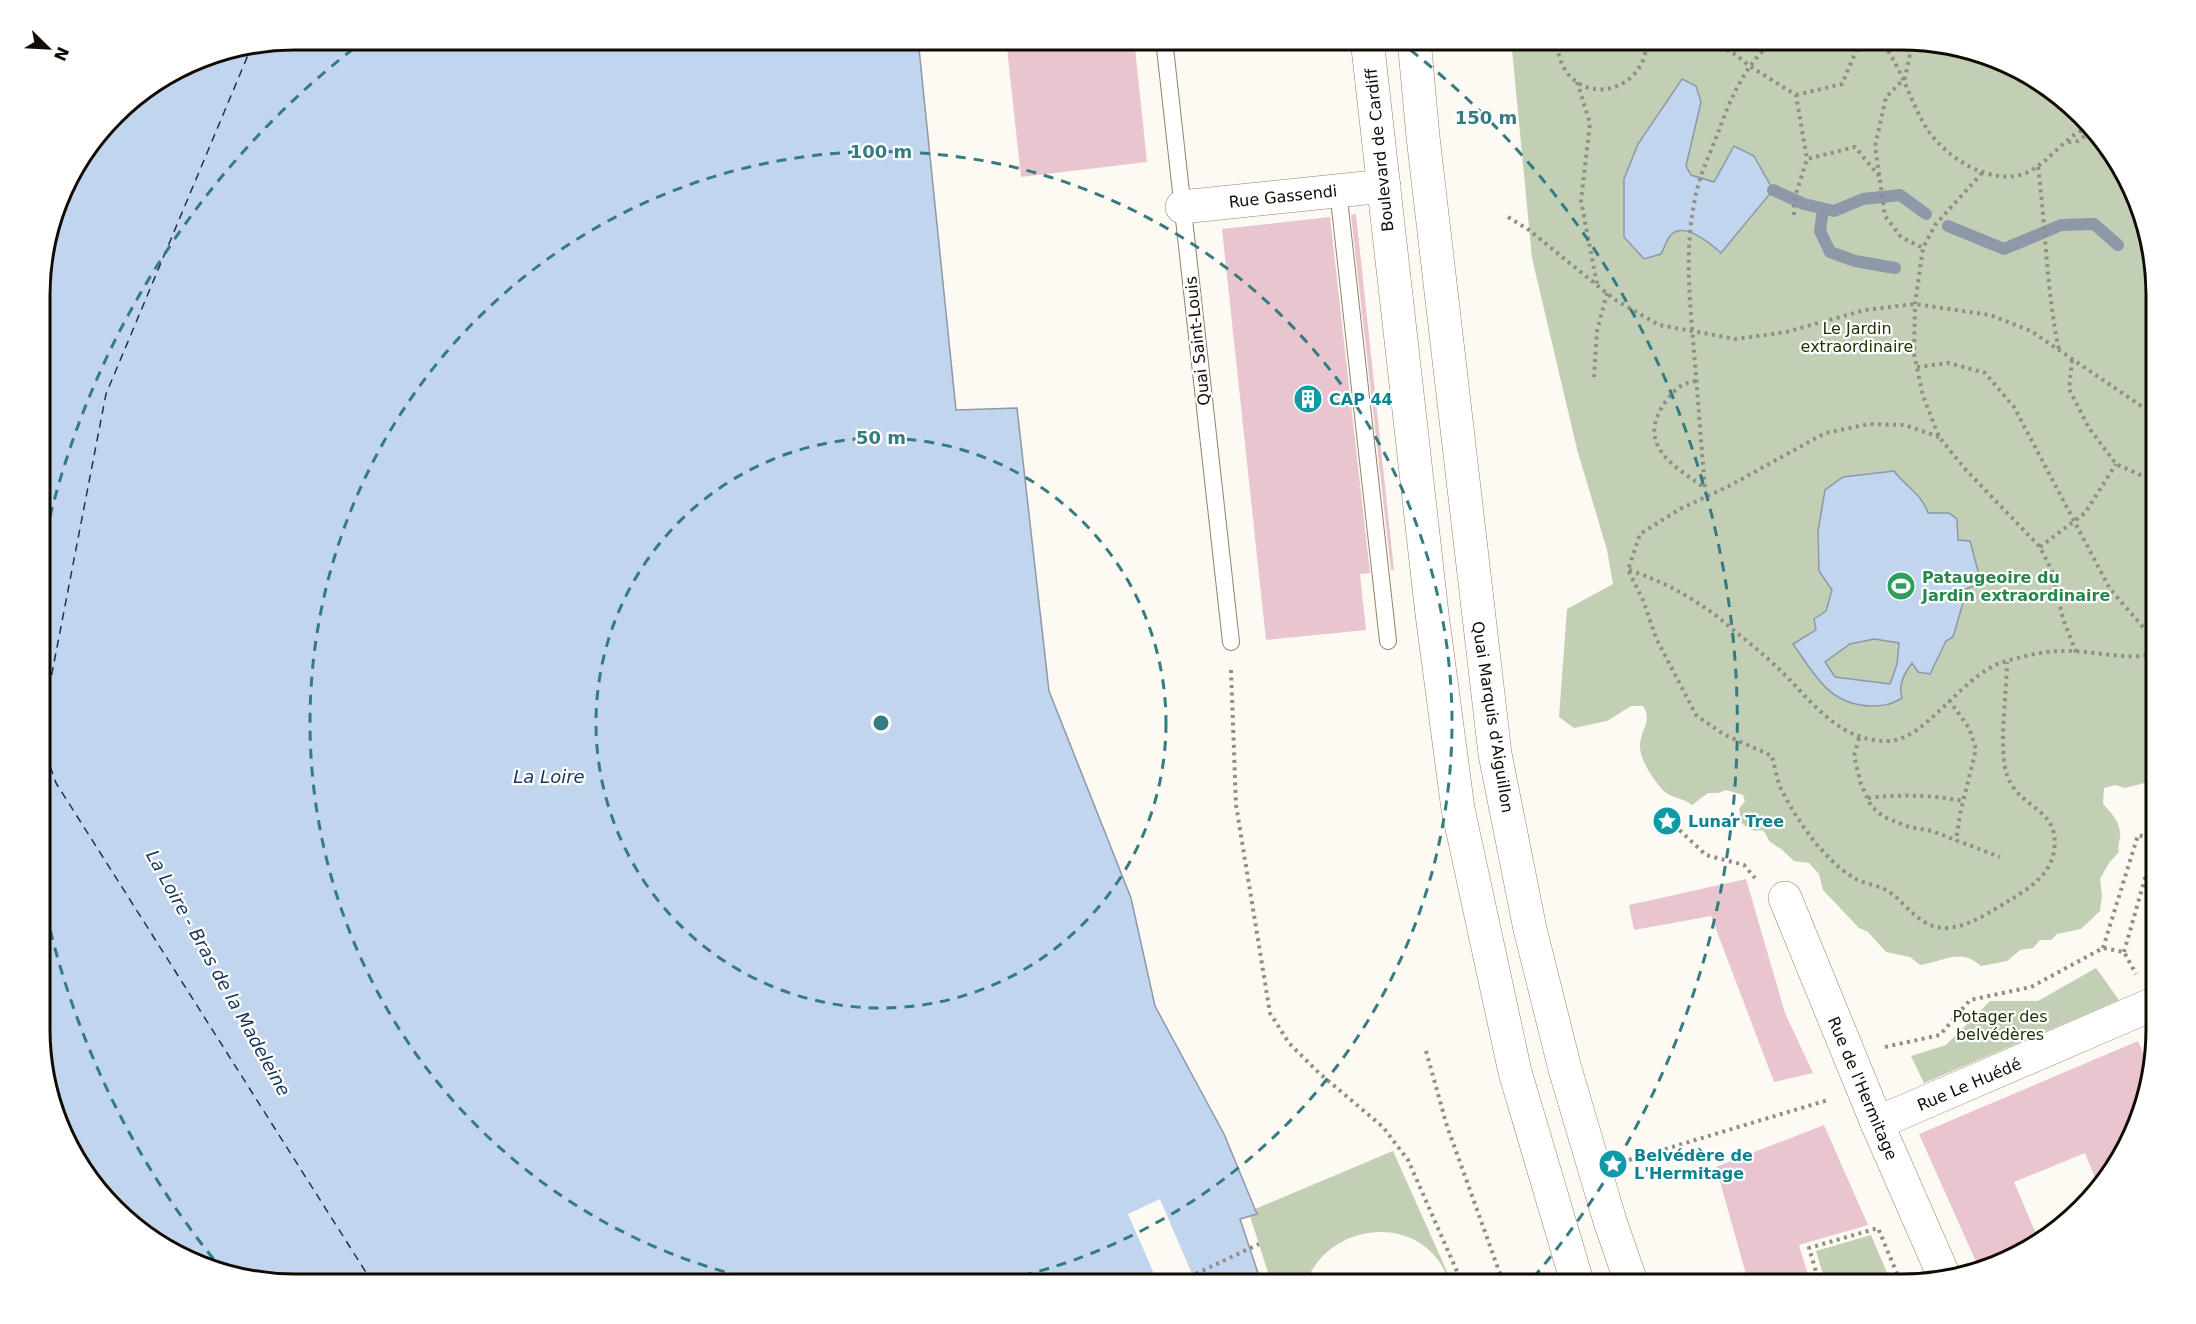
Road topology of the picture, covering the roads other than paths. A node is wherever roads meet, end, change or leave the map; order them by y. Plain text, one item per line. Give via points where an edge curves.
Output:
1 (1165, 50) edge
2 (1368, 50) edge
3 (1415, 50) edge
4 (1384, 186) junction
5 (1338, 190) junction
6 (1182, 207) junction
7 (1388, 641) dead end
8 (1230, 642) road end
9 (1785, 898) dead end
10 (2146, 1012) edge
11 (1877, 1123) junction
12 (1942, 1271) edge
13 (1575, 1274) edge
14 (1628, 1274) edge

1 - 6 lane, Quai Saint-Louis
2 - 4 main road, Boulevard de Cardiff
3 - 14 main road, Quai Marquis d'Aiguillon via 1496,754 1530,929 1565,1068
4 - 5 main road, Rue Gassendi
4 - 13 main road, Boulevard de Cardiff via 1458,809 1515,1072
5 - 6 main road, Rue Gassendi
5 - 7 lane
6 - 8 lane, Quai Saint-Louis
9 - 11 main road, Rue de l'Hermitage
10 - 11 main road, Rue Le Huédé
11 - 12 main road, Rue de l'Hermitage

